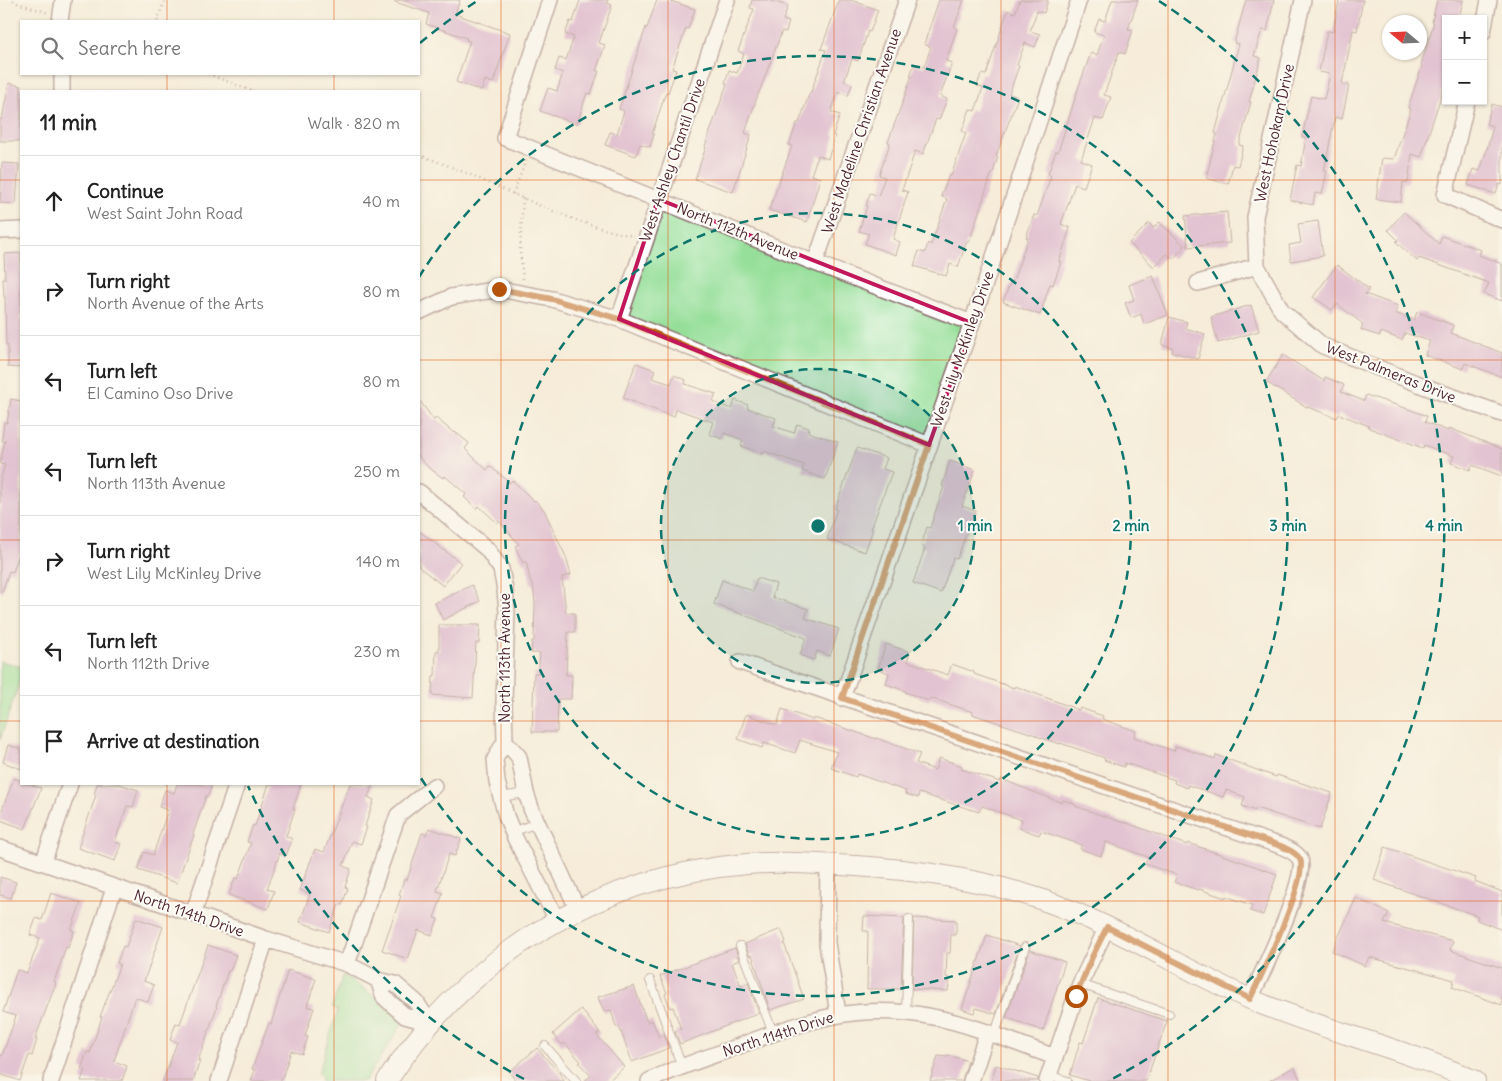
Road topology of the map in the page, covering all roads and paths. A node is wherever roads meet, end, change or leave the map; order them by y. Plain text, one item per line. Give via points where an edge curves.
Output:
1 (13, 0) edge
2 (63, 0) edge
3 (165, 0) edge
4 (550, 0) edge
5 (727, 0) edge
6 (907, 0) edge
7 (1079, 0) edge
8 (1303, 0) edge
9 (1489, 0) edge
10 (1486, 15) edge
11 (61, 19) edge
12 (157, 20) edge
13 (62, 75) edge
14 (211, 75) edge
15 (62, 90) edge
16 (249, 90) edge
17 (1466, 105) edge
18 (530, 148) junction
19 (420, 155) edge
20 (513, 194) junction
21 (523, 198) junction
22 (658, 199) junction
23 (1502, 220) edge
24 (20, 230) edge
25 (0, 231) edge
26 (645, 239) junction
27 (815, 263) junction
28 (1257, 266) junction
29 (1198, 283) dead end
30 (521, 293) junction
31 (420, 312) edge
32 (619, 319) junction
33 (972, 323) junction
34 (1502, 414) edge
35 (929, 445) junction
36 (420, 493) edge
37 (740, 662) dead end
38 (842, 698) junction
39 (505, 741) junction
40 (70, 785) edge
41 (237, 785) edge
42 (434, 786) dead end
43 (526, 793) junction
44 (500, 797) junction
45 (537, 823) junction
46 (512, 832) junction
47 (0, 848) edge
48 (43, 863) junction
49 (828, 864) junction
50 (114, 888) junction
51 (578, 910) junction
52 (192, 914) junction
53 (908, 919) dead end
54 (557, 920) junction
55 (1107, 927) junction
56 (266, 939) junction
57 (740, 946) dead end
58 (1025, 946) dead end
59 (347, 964) junction
60 (650, 980) dead end
61 (1080, 984) junction
62 (1250, 999) junction
63 (906, 1013) junction
64 (838, 1014) junction
65 (1169, 1014) dead end
66 (430, 1023) junction
67 (773, 1034) junction
68 (991, 1034) junction
69 (545, 1046) dead end
70 (1055, 1056) junction
71 (682, 1067) junction
72 (1048, 1078) edge
73 (51, 1081) edge
74 (219, 1081) edge
75 (388, 1081) edge
76 (576, 1081) edge
77 (650, 1081) edge
78 (971, 1081) edge
79 (1066, 1081) edge
80 (1475, 1081) edge

1 - 11 path
2 - 11 street
3 - 12 path
4 - 18 street, North 112th Avenue via 504,138
5 - 22 street, West Ashley Chantil Drive
6 - 27 street, West Madeline Christian Avenue
7 - 33 street, West Lily McKinley Drive
8 - 28 street, West Hohokam Drive via 1255,218
9 - 10 street
13 - 15 street
14 - 16 path
17 - 23 street via 1445,195
18 - 20 path
18 - 22 street, North 112th Avenue
19 - 20 path
20 - 21 path
21 - 26 path via 608,232
21 - 30 path
22 - 26 street, West Ashley Chantil Drive
22 - 27 street, North 112th Avenue
24 - 25 street
26 - 32 street, West Ashley Chantil Drive
27 - 33 street, North 112th Avenue
28 - 29 street
28 - 34 street, West Palmeras Drive via 1282,311 1323,346
30 - 31 street via 499,289 451,297
30 - 32 street
32 - 35 street
33 - 35 street, West Lily McKinley Drive
35 - 38 street, West Lily McKinley Drive
36 - 39 street, North 113th Avenue via 487,549 501,569 507,612
37 - 38 street
38 - 62 street via 1294,853 1300,858 1301,872
39 - 43 street, North 113th Avenue via 519,757
39 - 44 street, North 113th Avenue via 494,759
40 - 48 street
41 - 52 street
42 - 59 street via 398,815
43 - 44 lane
43 - 45 street, North 113th Avenue
44 - 46 street, North 113th Avenue
45 - 46 lane
45 - 51 street, North 113th Avenue
46 - 54 street, North 113th Avenue
47 - 48 street, North 114th Drive
48 - 50 street, North 114th Drive
49 - 51 street via 748,864 699,871 635,888
49 - 55 street via 913,871 974,881 1037,898
49 - 64 street via 827,943
50 - 52 street, North 114th Drive
50 - 73 street
51 - 54 street
52 - 56 street, North 114th Drive
53 - 63 lane
54 - 66 street via 484,970
55 - 61 street
55 - 62 street
56 - 59 street, North 114th Drive
56 - 74 street
57 - 67 lane
58 - 68 lane
59 - 66 street, North 114th Drive via 378,980 395,984 416,1002
60 - 71 lane
61 - 65 lane
61 - 70 street
62 - 80 street via 1407,1053
63 - 64 street, North 114th Drive via 864,1011
63 - 68 street, North 114th Drive via 948,1020
64 - 67 street, North 114th Drive
66 - 75 street
67 - 71 street, North 114th Drive
68 - 70 street, North 114th Drive
68 - 78 street
69 - 76 lane
70 - 72 street
71 - 77 street, North 114th Drive
72 - 79 lane

